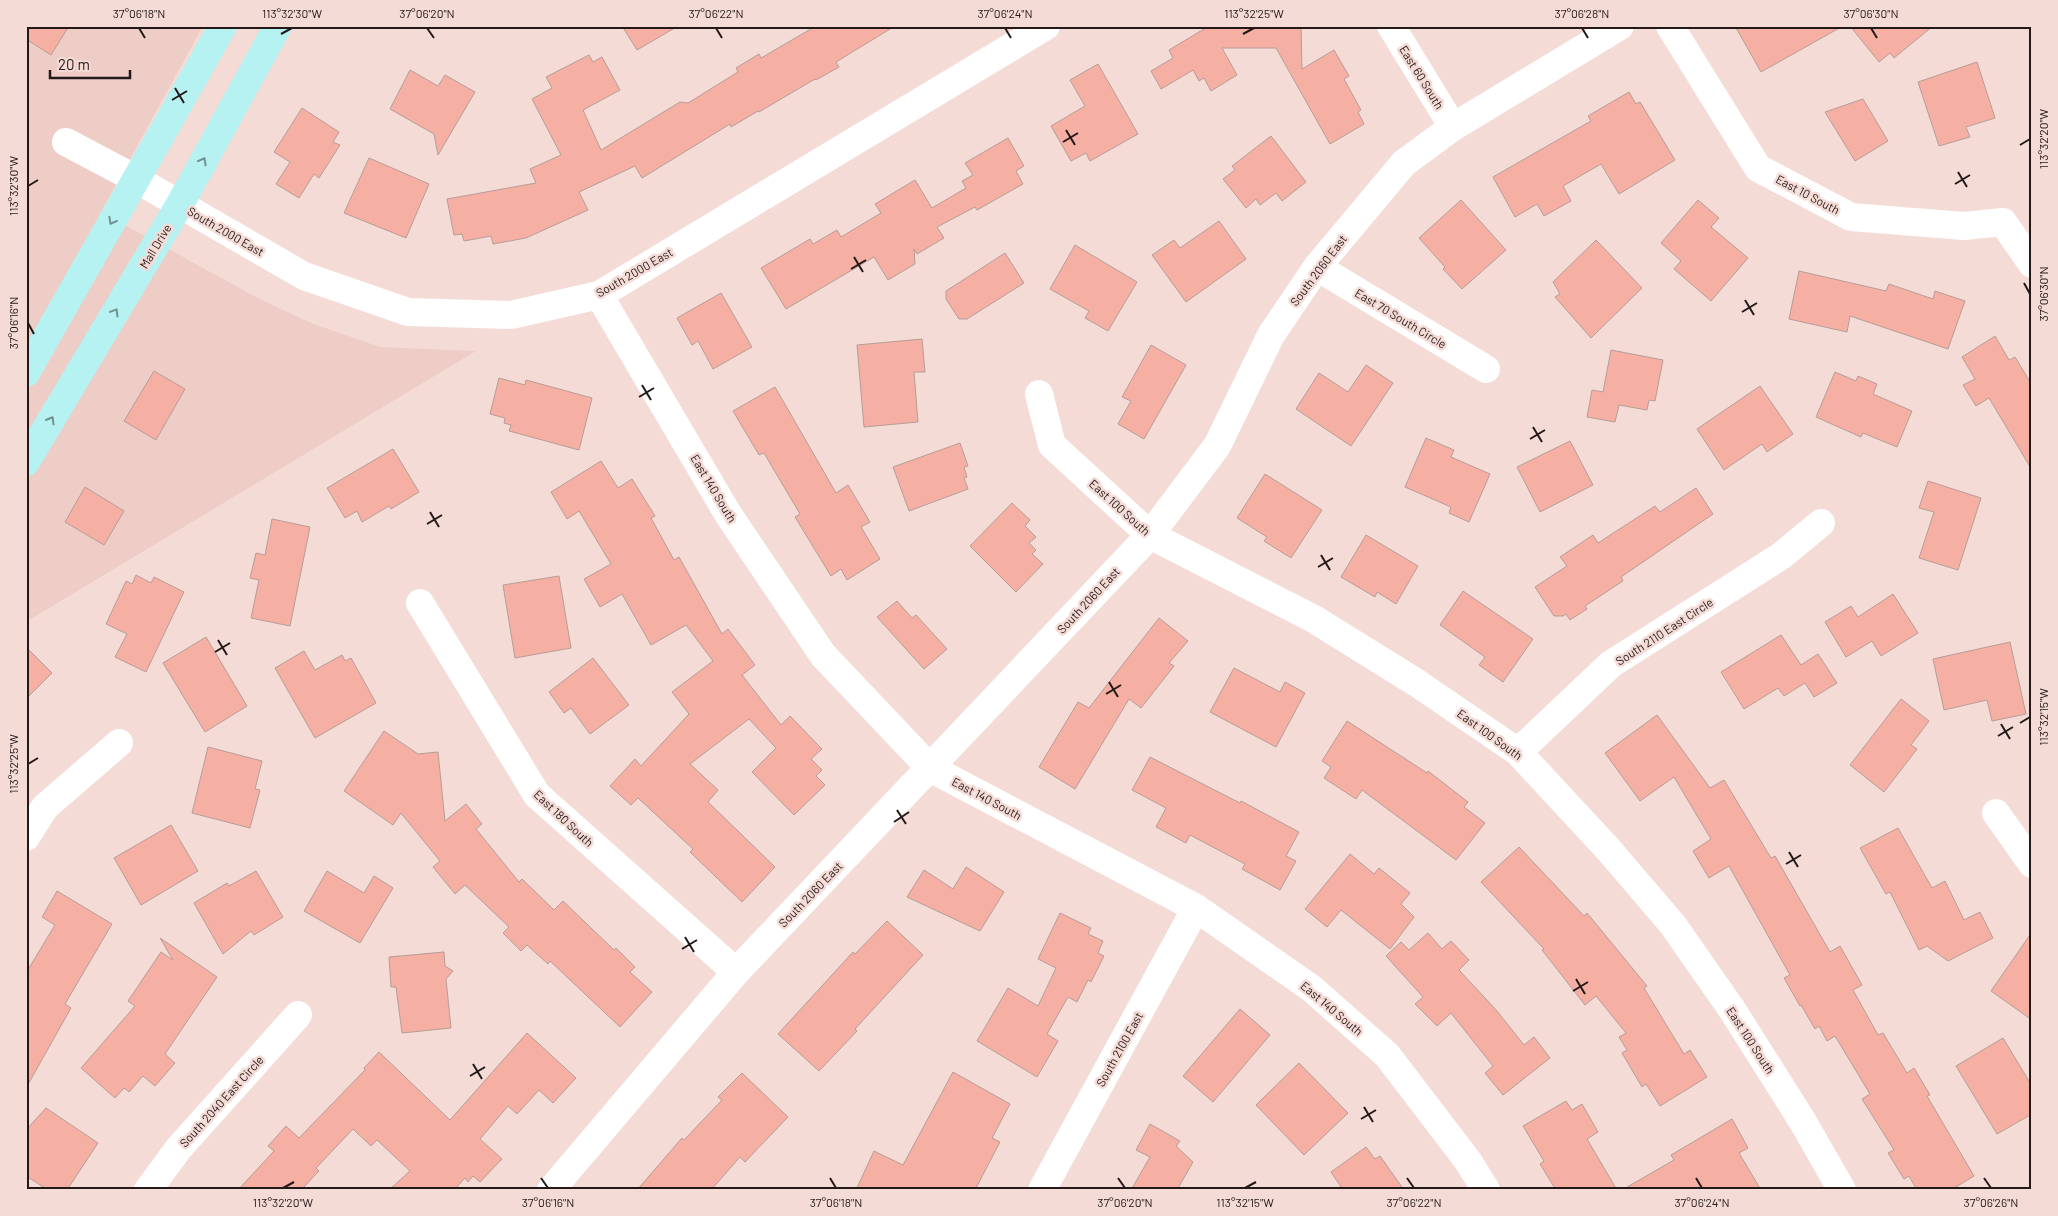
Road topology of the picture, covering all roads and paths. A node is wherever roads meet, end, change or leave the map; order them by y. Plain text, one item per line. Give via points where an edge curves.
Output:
1 (223, 26) edge
2 (278, 26) edge
3 (1046, 26) edge
4 (1391, 26) edge
5 (1620, 26) edge
6 (1670, 26) edge
7 (1453, 127) junction
8 (66, 142) dead end
9 (136, 179) junction
10 (180, 204) junction
11 (2032, 264) edge
12 (1317, 268) junction
13 (599, 295) junction
14 (1486, 369) dead end
15 (26, 373) edge
16 (1039, 394) dead end
17 (26, 462) edge
18 (1821, 523) dead end
19 (1150, 535) junction
20 (420, 603) dead end
21 (119, 744) dead end
22 (1518, 752) junction
23 (930, 768) junction
24 (1996, 814) dead end
25 (26, 837) edge
26 (2032, 864) edge
27 (1196, 908) junction
28 (736, 972) junction
29 (298, 1015) dead end
30 (148, 1190) edge
31 (551, 1190) edge
32 (1042, 1190) edge
33 (1486, 1190) edge
34 (1842, 1190) edge

1 - 9 main road
10 -> 2 main road, Mall Drive
3 - 13 street, South 2000 East
4 - 7 street, East 60 South
5 - 7 street, South 2060 East
6 - 11 street, East 10 South via 1758,168 1851,217 1964,226 2003,222
7 - 12 street, South 2060 East via 1404,163
8 - 9 street, South 2000 East
9 - 10 street, South 2000 East
9 -> 15 main road
10 - 13 street, South 2000 East via 304,276 408,312 511,315
17 -> 10 main road, Mall Drive
12 - 14 street, East 70 South Circle
12 - 19 street, South 2060 East via 1271,335 1217,446
13 - 23 street, East 140 South via 728,514 824,655
16 - 19 street, East 100 South via 1052,445
18 - 22 street, South 2110 East Circle via 1781,556 1611,664
19 - 22 street, East 100 South via 1314,620 1417,683
19 - 23 street, South 2060 East
20 - 28 street, East 180 South via 537,795
21 - 25 street via 45,807
22 - 34 street, East 100 South via 1673,925 1733,1010
23 - 27 street, East 140 South
23 - 28 street, South 2060 East
24 - 26 street
27 - 32 street, South 2100 East
27 - 33 street, East 140 South via 1311,988 1387,1056 1468,1161
28 - 31 street, South 2060 East
29 - 30 street, South 2040 East Circle via 179,1148

